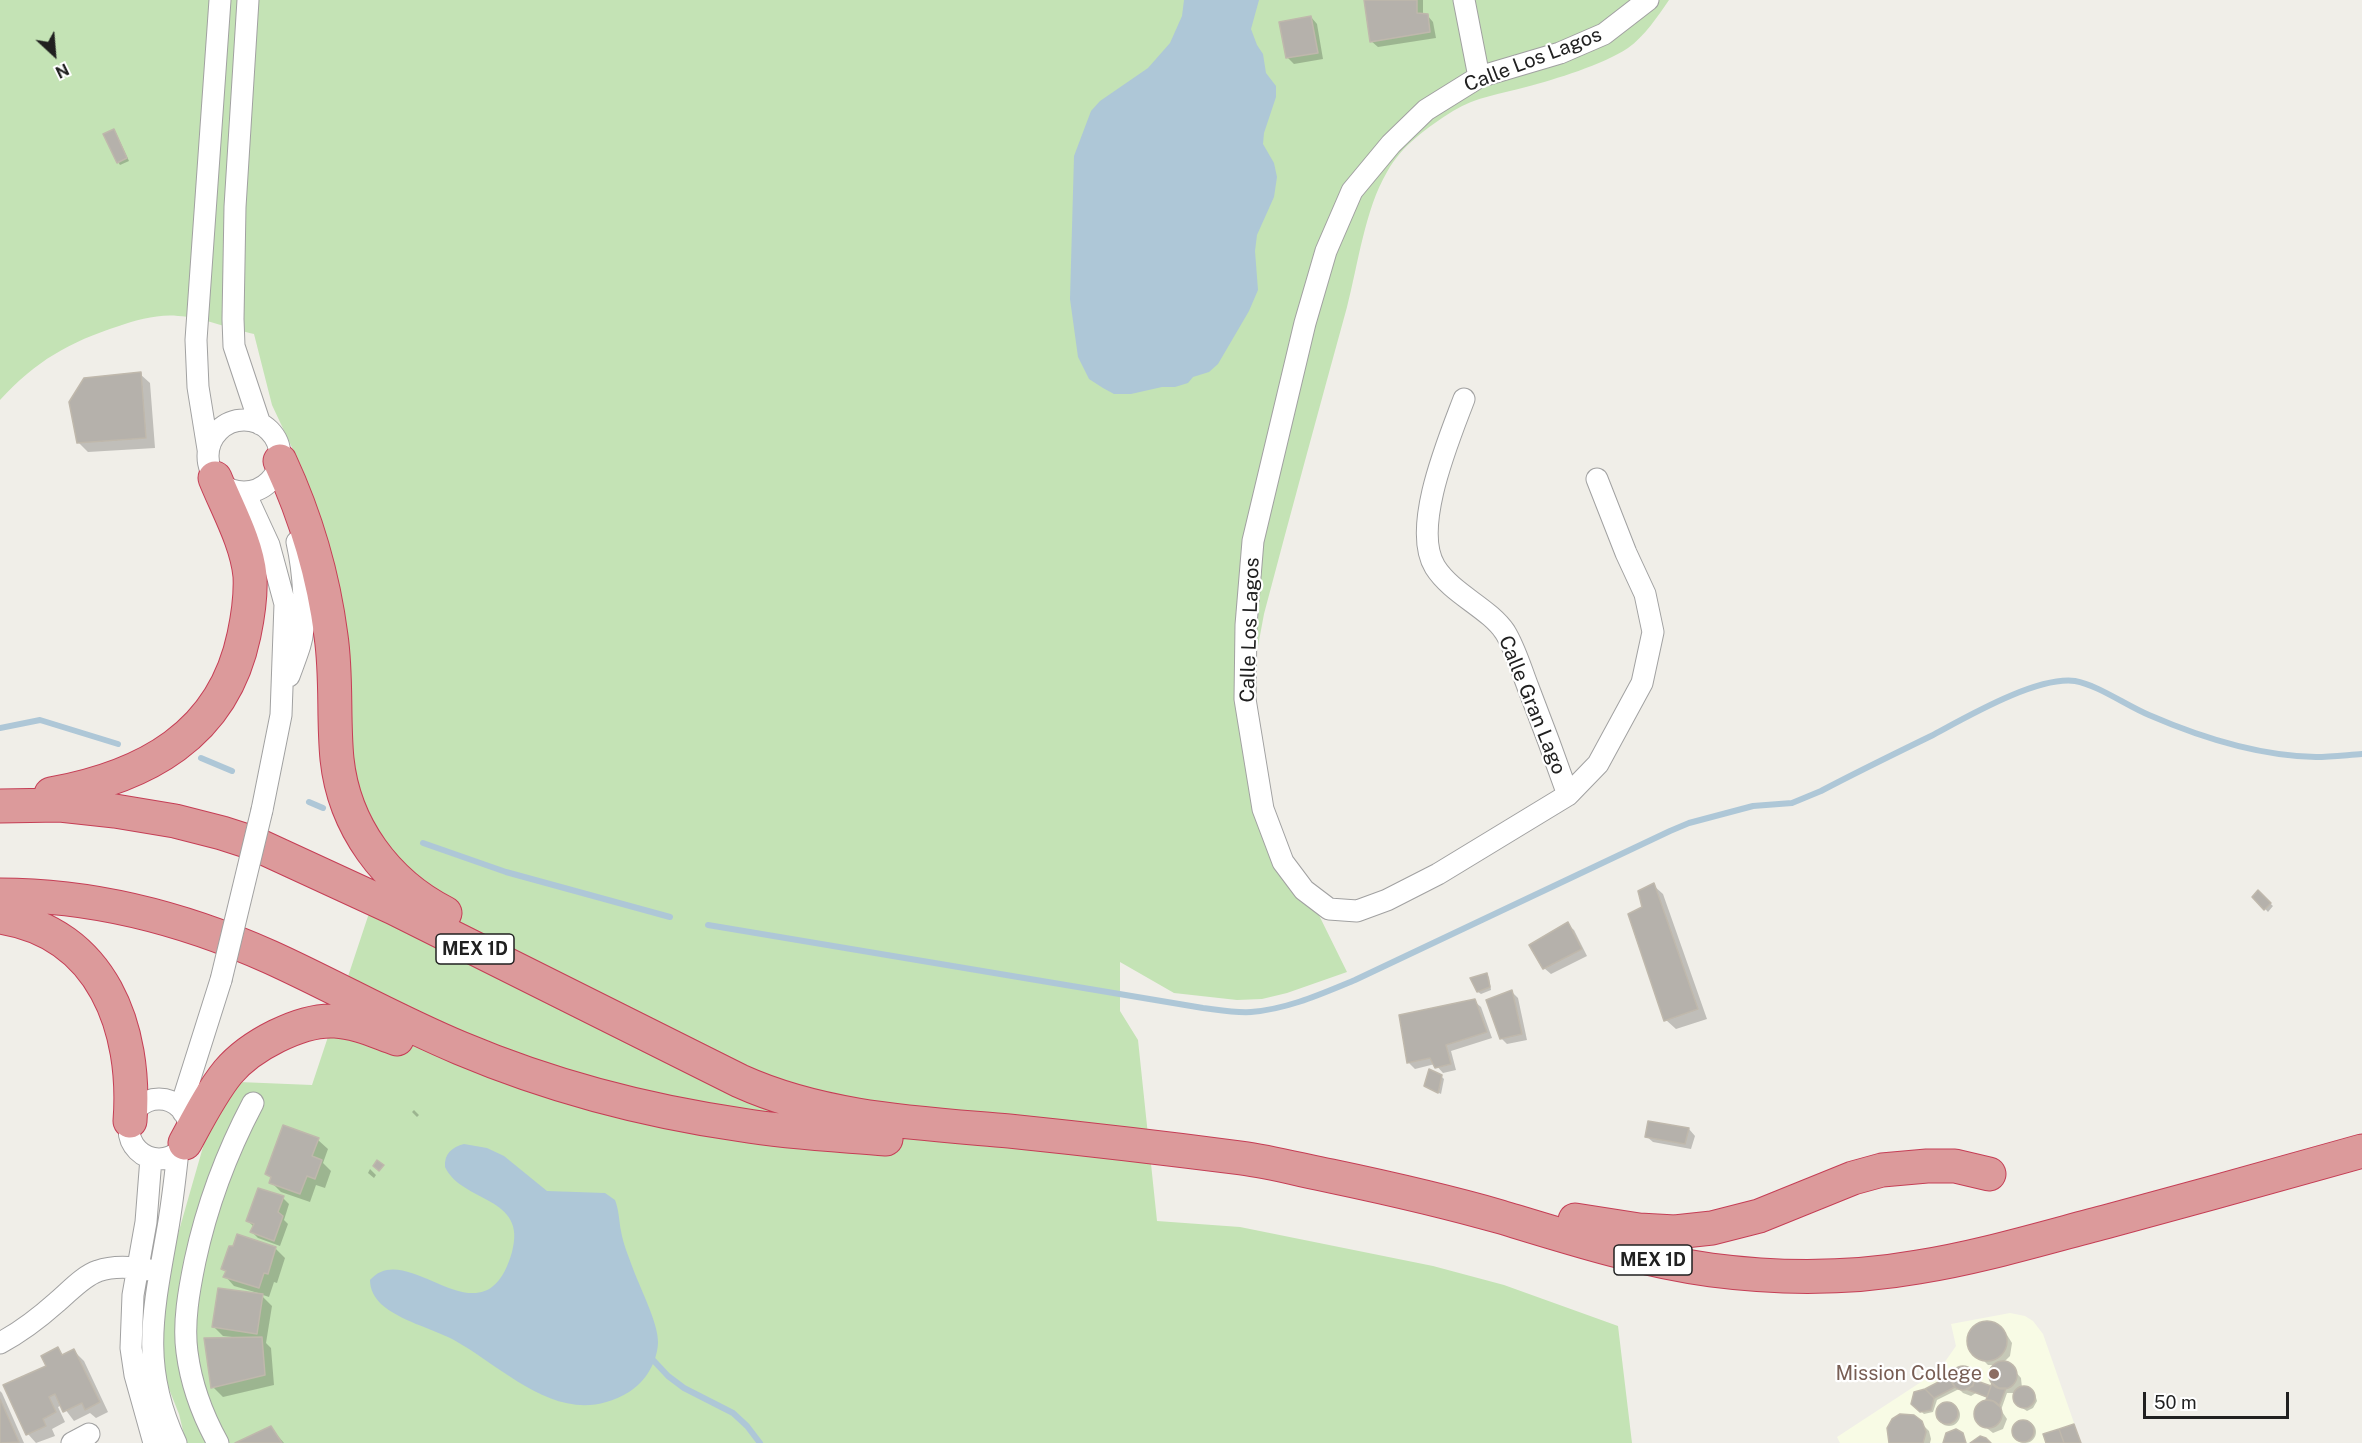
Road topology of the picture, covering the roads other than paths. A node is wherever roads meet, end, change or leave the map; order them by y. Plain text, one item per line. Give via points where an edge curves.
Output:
1 (220, 0) edge
2 (248, 0) edge
3 (1464, 0) edge
4 (1648, 0) edge
5 (1479, 77) junction
6 (206, 205) junction
7 (235, 207) junction
8 (1464, 399) dead end
9 (260, 424) junction
10 (212, 463) junction
11 (276, 470) junction
12 (1597, 479) dead end
13 (245, 492) junction
14 (283, 693) junction
15 (1568, 795) junction
16 (0, 805) edge
17 (0, 895) edge
18 (0, 917) edge
19 (197, 1054) junction
20 (253, 1103) dead end
21 (136, 1112) junction
22 (182, 1135) junction
23 (947, 1135) junction
24 (2362, 1151) edge
25 (150, 1158) junction
26 (2362, 1162) edge
27 (1989, 1174) dead end
28 (1500, 1217) junction
29 (138, 1268) junction
30 (159, 1272) junction
31 (0, 1343) edge
32 (141, 1350) junction
33 (187, 1352) junction
34 (154, 1443) edge
35 (176, 1443) edge
36 (218, 1443) edge

1 - 6 street
2 - 7 street
3 - 5 street
4 - 5 street, Calle Los Lagos via 1604,34 1560,53
5 - 15 street, Calle Los Lagos via 1426,110 1391,144 1352,191 1329,241 1305,323 1253,541 1245,699 1263,809 1283,862 1304,890 1329,909 1357,910 1387,900 1438,874
6 - 7 street
6 - 10 street via 195,340 198,387
7 - 9 street via 234,346
8 - 15 street, Calle Gran Lago via 1441,462 1428,517 1428,544 1434,566 1504,632
9 - 10 street via 238,421 219,430
9 - 11 street via 276,440
10 - 13 street via 223,486
10 - 16 highway via 250,575 247,622 240,655 226,690 183,741 141,767 90,786
11 - 13 street via 260,489
11 - 14 street via 293,524 303,584 301,643
11 - 23 highway via 294,492 312,541 325,596 334,663 336,739 347,801 361,833 385,869 440,910 749,1067 812,1092
12 - 15 street, Calle Los Lagos via 1645,594 1653,632 1642,683 1598,764
13 - 14 street via 269,545 285,604
14 - 19 street, bridge via 273,764 221,980
16 - 23 highway, MEX 1D via 60,805 115,811 222,833 394,908 765,1093
17 - 23 highway, MEX 1D via 110,905 200,928 271,957 460,1048 615,1100 745,1126
18 - 21 highway via 37,928 60,941 79,956 105,988 127,1045
19 - 21 street via 173,1084
19 - 22 street via 183,1100
20 - 33 street via 229,1150 203,1226 188,1307
21 - 22 street via 153,1100 175,1104
21 - 25 street via 129,1133 132,1143
22 - 23 highway via 229,1071 258,1047 289,1030 335,1021 363,1027 568,1104 687,1133 803,1147 863,1148
22 - 25 street via 169,1157
22 - 30 street
23 - 26 highway, MEX 1D via 1251,1176 1678,1275 1749,1283 1836,1286 1963,1269
23 - 28 highway, MEX 1D via 1114,1141 1254,1159 1408,1192
24 - 28 highway, MEX 1D via 1988,1253 1874,1274 1791,1276 1713,1270 1576,1241
25 - 29 street
27 - 28 highway via 1955,1166 1882,1170 1746,1221 1675,1232 1580,1220
29 - 30 street
29 - 31 street via 96,1271 35,1321
29 - 32 street via 131,1320
30 - 32 street via 153,1316
32 - 33 street
32 - 34 street via 135,1375
32 - 35 street
33 - 36 street via 202,1409

